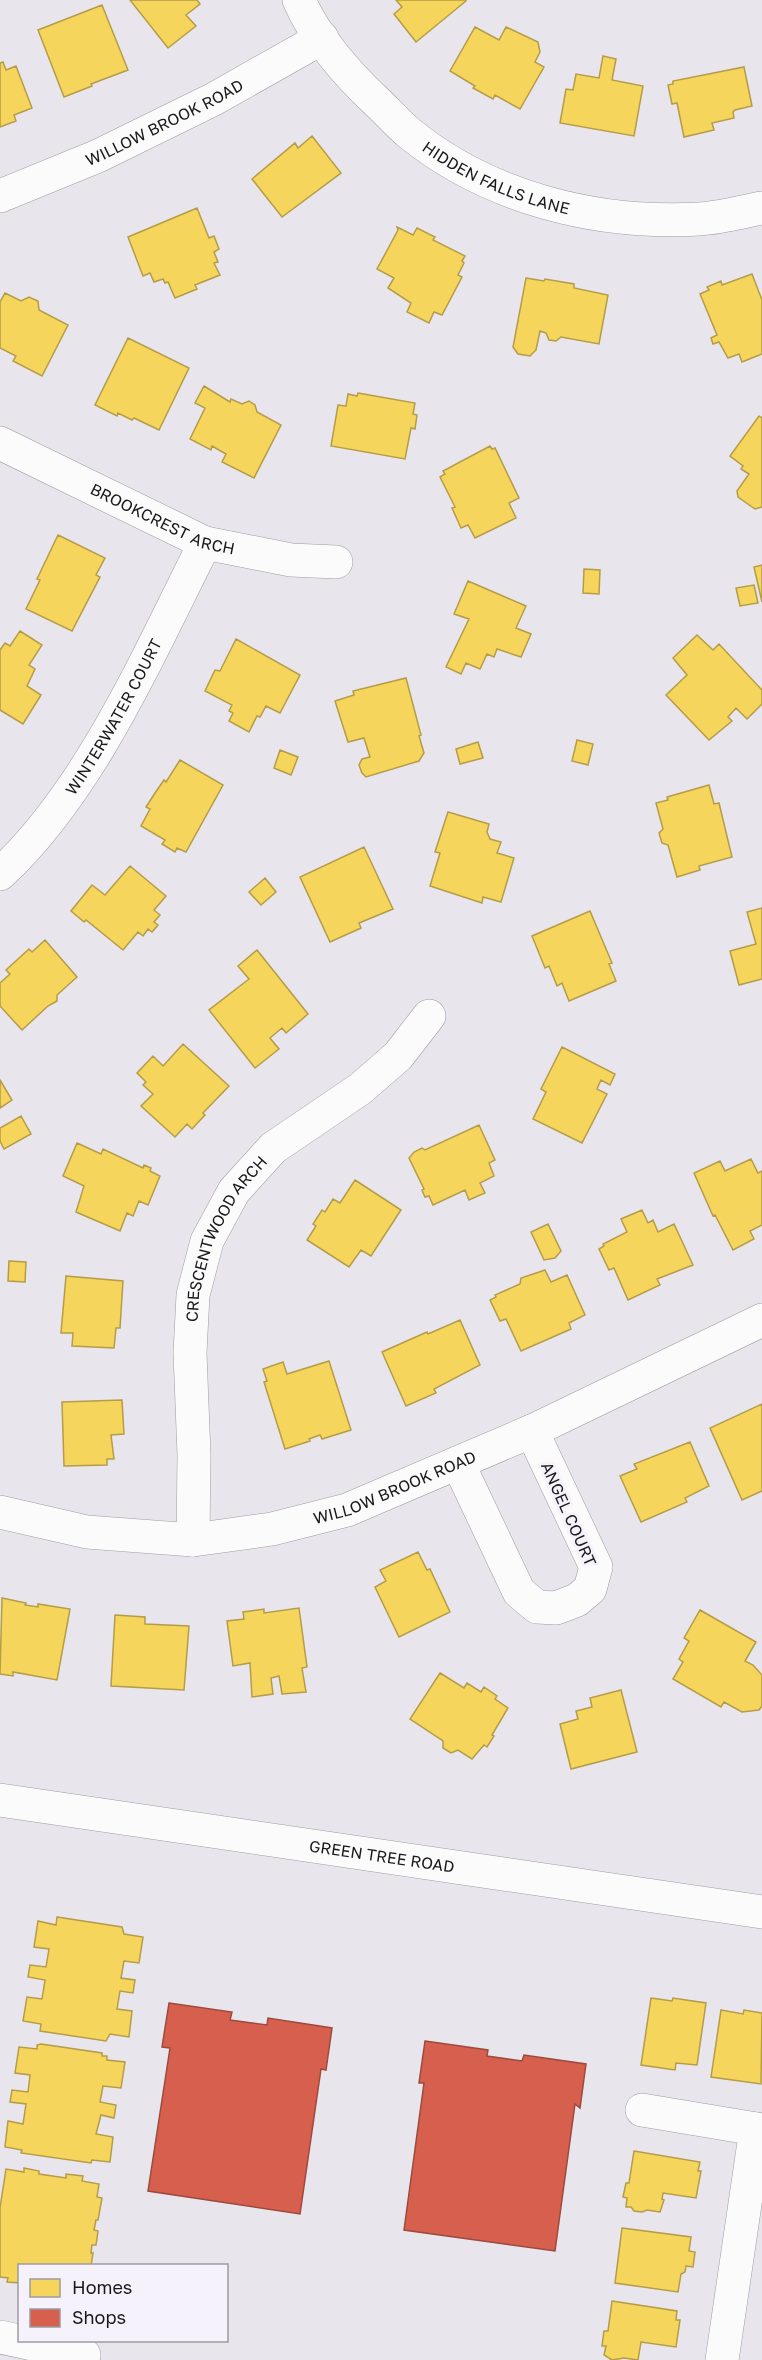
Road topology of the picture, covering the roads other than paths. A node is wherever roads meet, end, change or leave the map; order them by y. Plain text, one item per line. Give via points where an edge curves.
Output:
1 (299, 0) edge
2 (322, 38) junction
3 (0, 196) edge
4 (762, 208) edge
5 (0, 443) edge
6 (205, 543) junction
7 (336, 562) dead end
8 (0, 874) edge
9 (429, 1017) dead end
10 (762, 1320) edge
11 (532, 1431) junction
12 (458, 1463) junction
13 (0, 1512) edge
14 (194, 1540) junction
15 (0, 1800) edge
16 (762, 1912) edge
17 (642, 2110) dead end
18 (759, 2130) edge
19 (0, 2337) edge
20 (18, 2341) edge
21 (23, 2342) edge
22 (84, 2355) dead end
23 (722, 2360) edge

1 - 2 street, HIDDEN FALLS LANE
2 - 3 street, WILLOW BROOK ROAD via 214,99 98,156
2 - 4 street, HIDDEN FALLS LANE via 361,87 409,133 465,170 525,197 634,220 701,219
5 - 6 street, BROOKCREST ARCH
6 - 7 street, BROOKCREST ARCH via 291,560
6 - 8 street, WINTERWATER COURT via 120,709 73,788
9 - 14 street, CRESCENTWOOD ARCH via 398,1056 360,1089 273,1148 234,1191 207,1241 193,1295 190,1353
10 - 11 street, WILLOW BROOK ROAD
11 - 12 street, WILLOW BROOK ROAD
11 - 12 street, ANGEL COURT via 596,1567 590,1589 577,1600 556,1608 537,1607 519,1592
12 - 14 street, WILLOW BROOK ROAD via 347,1510 272,1529
13 - 14 street, WILLOW BROOK ROAD via 87,1532
15 - 16 street, GREEN TREE ROAD
17 - 18 street
18 - 23 street
19 - 20 street
21 - 22 street

